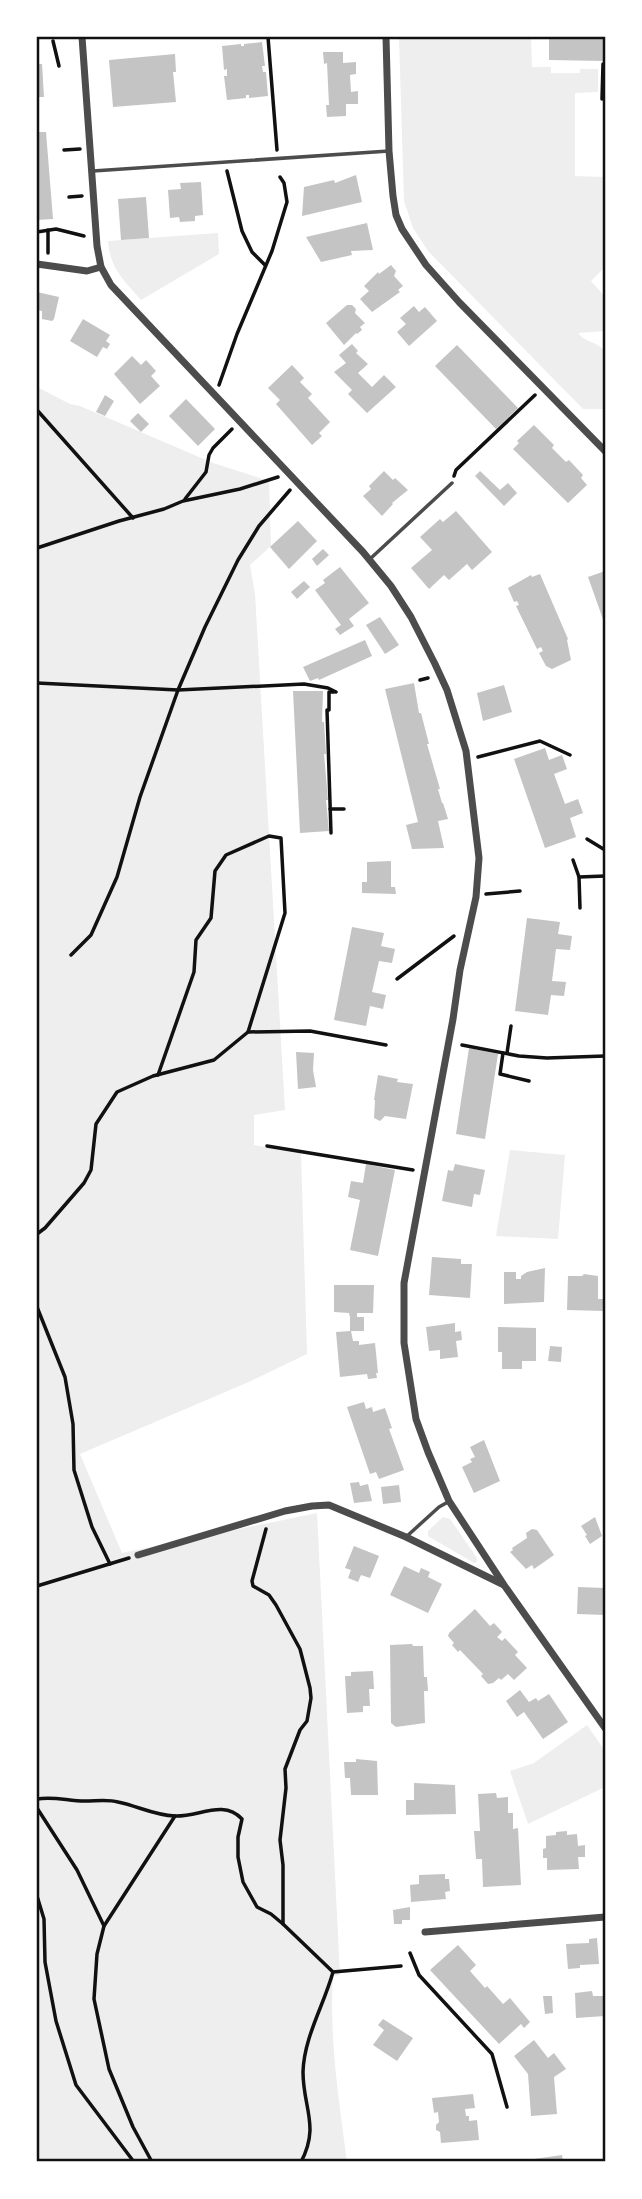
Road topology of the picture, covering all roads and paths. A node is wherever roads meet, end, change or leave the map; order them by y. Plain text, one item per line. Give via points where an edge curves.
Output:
1 (82, 37) edge
2 (268, 37) edge
3 (386, 37) edge
4 (53, 41) dead end
5 (605, 64) edge
6 (59, 66) dead end
7 (602, 99) dead end
8 (80, 149) dead end
9 (64, 150) dead end
10 (389, 151) junction
11 (278, 153) dead end
12 (224, 162) junction
13 (91, 171) junction
14 (280, 177) dead end
15 (84, 195) dead end
16 (69, 197) dead end
17 (48, 230) junction
18 (37, 232) edge
19 (86, 236) dead end
20 (48, 253) dead end
21 (37, 264) edge
22 (265, 265) junction
23 (101, 267) junction
24 (219, 386) dead end
25 (537, 394) dead end
26 (37, 410) edge
27 (233, 427) dead end
28 (605, 451) edge
29 (458, 468) dead end
30 (280, 477) dead end
31 (297, 482) junction
32 (452, 484) dead end
33 (183, 501) junction
34 (133, 518) junction
35 (37, 548) edge
36 (370, 559) junction
37 (428, 678) dead end
38 (420, 680) dead end
39 (37, 683) edge
40 (178, 690) junction
41 (570, 755) dead end
42 (476, 758) dead end
43 (344, 808) dead end
44 (330, 809) junction
45 (331, 833) dead end
46 (587, 839) dead end
47 (605, 850) edge
48 (573, 860) dead end
49 (605, 876) edge
50 (579, 877) junction
51 (520, 891) dead end
52 (484, 894) dead end
53 (580, 908) dead end
54 (457, 934) dead end
55 (71, 955) dead end
56 (397, 979) dead end
57 (511, 1026) dead end
58 (248, 1032) junction
59 (386, 1045) dead end
60 (465, 1045) dead end
61 (505, 1053) junction
62 (605, 1056) edge
63 (158, 1075) junction
64 (528, 1081) dead end
65 (267, 1146) dead end
66 (413, 1171) dead end
67 (37, 1234) edge
68 (37, 1307) edge
69 (449, 1501) junction
70 (268, 1516) junction
71 (406, 1537) junction
72 (138, 1555) joint
73 (110, 1564) junction
74 (504, 1585) junction
75 (37, 1586) edge
76 (605, 1728) edge
77 (37, 1799) edge
78 (37, 1808) edge
79 (176, 1816) junction
80 (37, 1896) edge
81 (605, 1917) edge
82 (283, 1924) junction
83 (104, 1926) junction
84 (425, 1932) dead end
85 (410, 1953) dead end
86 (401, 1966) dead end
87 (333, 1972) junction
88 (507, 2107) dead end
89 (134, 2162) edge
90 (152, 2162) edge
91 (301, 2162) edge

1 - 13 street
2 - 11 path
3 - 10 street
4 - 6 path
5 - 7 path
8 - 9 path
10 - 12 lane
10 - 28 street via 396,215 426,265
12 - 13 lane
12 - 22 path via 242,230 252,252
13 - 23 street
14 - 22 path via 287,202
15 - 16 path
17 - 18 path
17 - 19 path
17 - 20 path
21 - 23 street via 88,271
22 - 24 path
23 - 31 street via 111,285
25 - 29 path
26 - 34 path
27 - 33 path via 213,448 206,471
30 - 33 path
31 - 36 street
31 - 40 path via 259,526 238,560
32 - 36 lane
33 - 34 path
34 - 35 path
36 - 69 street via 411,617 447,690 466,751 480,858 404,1283 404,1343 416,1419
37 - 38 path
39 - 40 path
40 - 44 path via 304,684 336,692 329,692 327,710
40 - 55 path via 117,877 90,935
41 - 42 path via 540,741
43 - 44 path
44 - 45 path
46 - 47 path
48 - 50 path
49 - 50 path
50 - 53 path
51 - 52 path
54 - 56 path
57 - 61 path
58 - 59 path via 310,1031
58 - 63 path via 214,1060
58 - 63 path via 285,913 281,838 270,836 226,855 215,871 211,918 196,940 194,972
60 - 61 path
61 - 62 path via 547,1058
61 - 64 path via 500,1074
63 - 67 path via 117,1091 96,1124 91,1170 84,1183
65 - 66 path
68 - 73 path via 65,1377 74,1470 92,1527
69 - 71 lane
69 - 74 street
70 - 71 street via 329,1505
70 - 72 street
70 - 82 path via 253,1586 270,1595 300,1649 311,1698 307,1721 285,1769 280,1840
71 - 74 street
72 - 73 path
73 - 75 path
74 - 76 street
77 - 79 path via 116,1801
78 - 83 path via 77,1870
79 - 82 path via 216,1808 235,1812 242,1819 238,1857 243,1882 257,1907
79 - 83 path
80 - 89 path via 56,2021 76,2085
81 - 84 street
82 - 87 path
83 - 90 path via 94,1999 109,2069
85 - 88 path via 419,1976 492,2054
86 - 87 path
87 - 91 path via 312,2028 303,2070 311,2124

